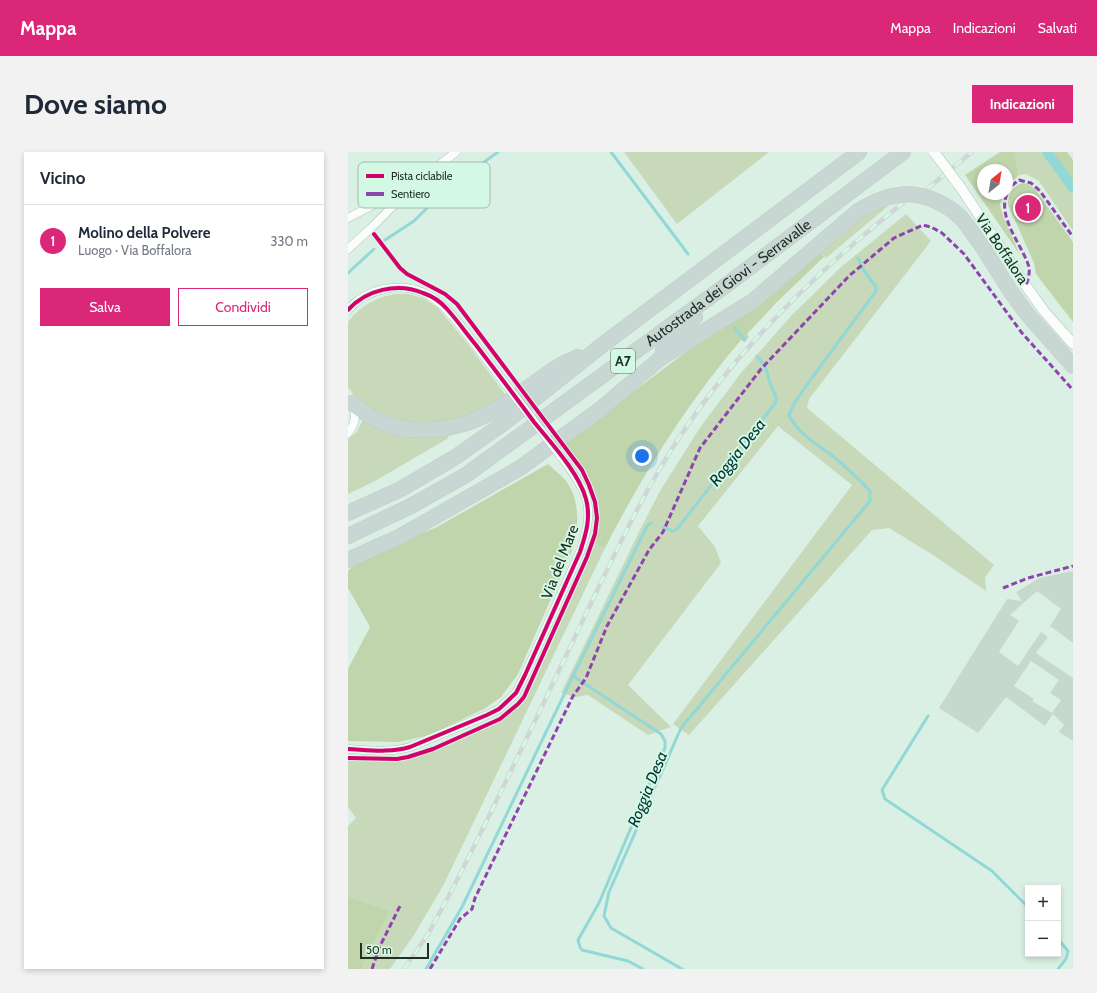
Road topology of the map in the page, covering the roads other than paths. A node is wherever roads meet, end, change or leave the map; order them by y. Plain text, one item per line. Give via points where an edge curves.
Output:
1 (456, 152) edge
2 (849, 152) edge
3 (859, 152) edge
4 (903, 152) edge
5 (934, 152) edge
6 (443, 162) edge
7 (834, 171) junction
8 (369, 208) edge
9 (391, 208) edge
10 (348, 218) edge
11 (348, 249) edge
12 (730, 283) junction
13 (348, 310) edge
14 (1073, 344) edge
15 (601, 346) junction
16 (1073, 366) edge
17 (628, 385) junction
18 (350, 401) edge
19 (348, 433) edge
20 (348, 513) edge
21 (348, 536) edge
22 (351, 559) edge
23 (348, 749) edge

1 - 6 street
2 - 7 highway
3 - 7 highway, Autostrada dei Giovi - Serravalle / A7
4 - 12 highway, Autostrada dei Giovi - Serravalle / A7
5 - 14 street, Via Boffalora, bridge via 1044,311
7 - 15 highway, Autostrada dei Giovi - Serravalle / A7
8 - 10 street
9 - 11 street
12 - 17 highway
12 - 21 highway, Autostrada dei Giovi - Serravalle / A7 via 466,475
13 - 23 street, Via del Mare, bridge via 364,297 380,290 397,288 422,292 437,300 563,459 584,493 588,514 587,532 580,552 516,694 487,715 402,750
15 - 18 highway via 560,366 494,411 473,421 451,427 424,430 390,425 366,414
15 - 20 highway, Autostrada dei Giovi - Serravalle / A7 via 504,423 454,458 401,489
16 - 17 highway, bridge via 1028,315 962,219 947,206 928,197 908,194 878,200 858,211 753,301 661,358
17 - 22 highway via 598,411 520,468 408,532
18 - 19 street via 355,411 355,419

